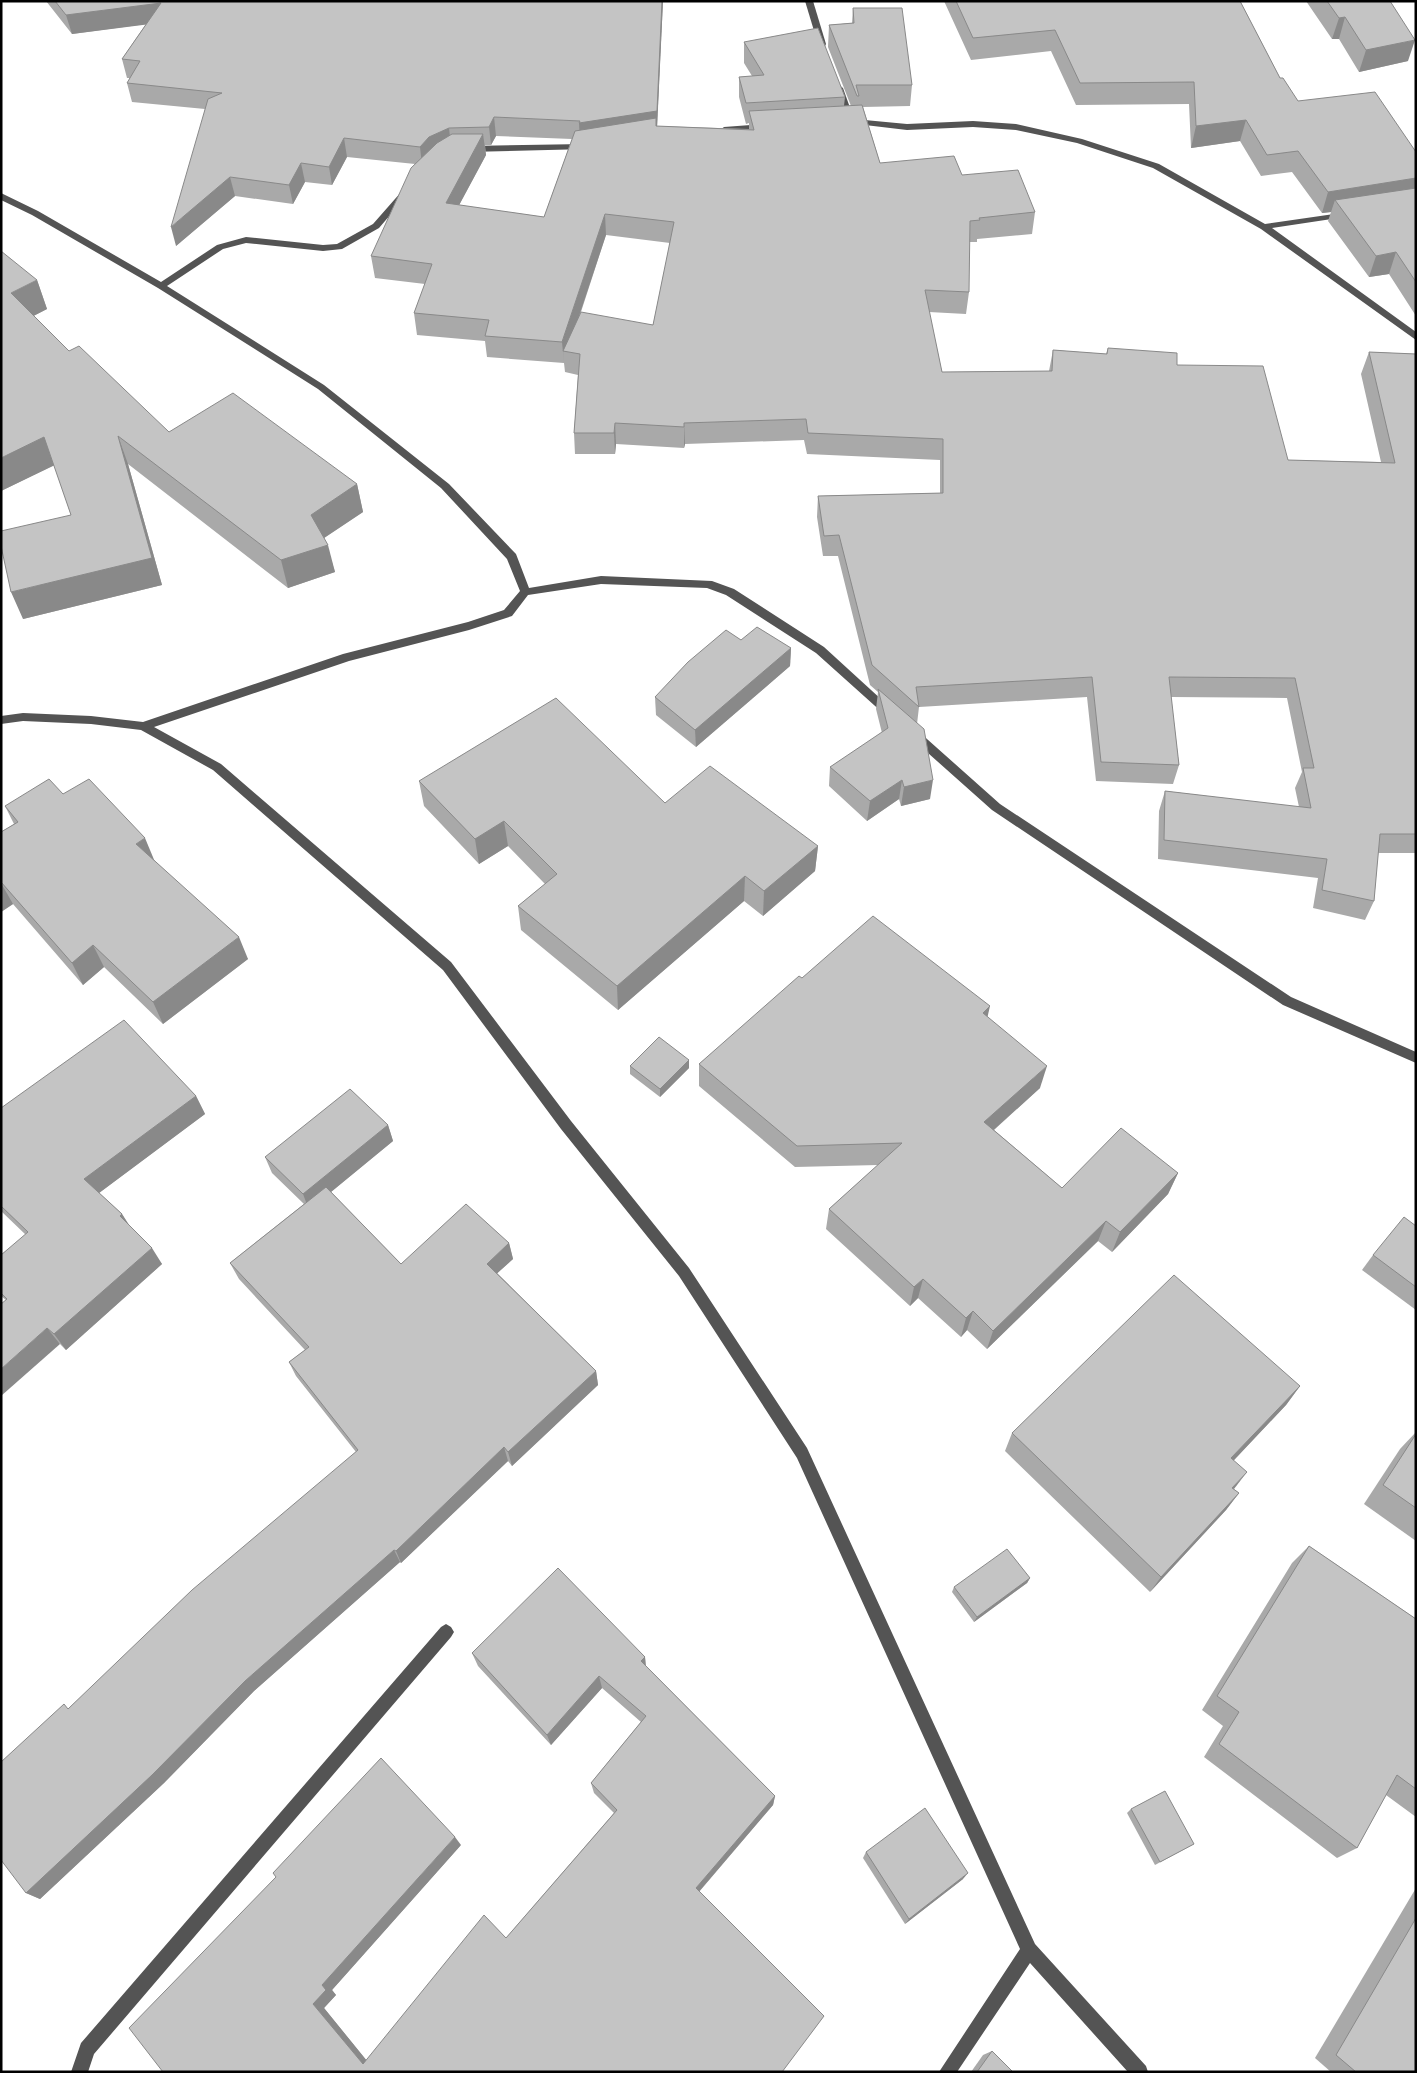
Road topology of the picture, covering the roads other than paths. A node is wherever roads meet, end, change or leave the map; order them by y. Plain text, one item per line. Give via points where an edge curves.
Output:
1 (809, 1) edge
2 (825, 54) edge
3 (835, 79) edge
4 (774, 127) edge
5 (715, 131) edge
6 (592, 146) edge
7 (460, 150) edge
8 (409, 189) edge
9 (1, 196) edge
10 (1359, 212) edge
11 (1264, 227) junction
12 (161, 286) junction
13 (1416, 337) edge
14 (525, 592) junction
15 (894, 716) edge
16 (1, 720) edge
17 (143, 726) junction
18 (908, 729) edge
19 (1416, 1058) edge
20 (446, 1632) dead end
21 (1029, 1950) junction
22 (79, 2072) edge
23 (947, 2072) edge
24 (1140, 2072) edge

1 - 2 street
3 - 11 street via 846,122 907,127 973,124 1016,127 1079,141 1156,166
4 - 5 street
6 - 7 street
8 - 12 street via 376,226 339,246 323,248 246,240 220,247
9 - 12 street
10 - 11 street
11 - 13 street
12 - 14 street via 321,387 445,486 512,557
14 - 15 street via 601,580 708,584 730,592 820,650
14 - 17 street via 508,613 347,657
16 - 17 street via 91,720
17 - 21 street via 217,767 447,966 566,1124 684,1272 802,1453
18 - 19 street via 996,807 1287,1001
20 - 22 street via 87,2049
21 - 23 street
21 - 24 street

